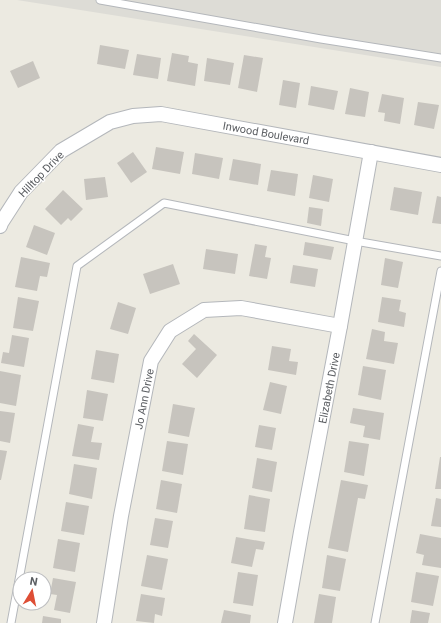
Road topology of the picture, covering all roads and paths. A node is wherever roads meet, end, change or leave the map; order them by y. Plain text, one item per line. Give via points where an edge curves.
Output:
1 (100, 0) edge
2 (441, 58) edge
3 (93, 132) joint
4 (371, 152) junction
5 (441, 165) edge
6 (0, 226) edge
7 (355, 241) junction
8 (441, 256) edge
9 (441, 271) edge
10 (340, 326) junction
11 (11, 623) edge
12 (104, 623) edge
13 (285, 623) edge
14 (376, 623) edge

1 - 2 lane
3 - 4 street, Inwood Boulevard via 110,122 133,116 160,114
3 - 6 street, Hilltop Drive via 61,151 21,192
4 - 5 street, Inwood Boulevard
4 - 7 street, Elizabeth Drive
7 - 8 lane
7 - 10 street, Elizabeth Drive
7 - 11 lane via 164,203 77,266
9 - 14 lane
10 - 12 street, Jo Ann Drive via 241,308 204,310 170,331 151,361 121,516
10 - 13 street, Elizabeth Drive

